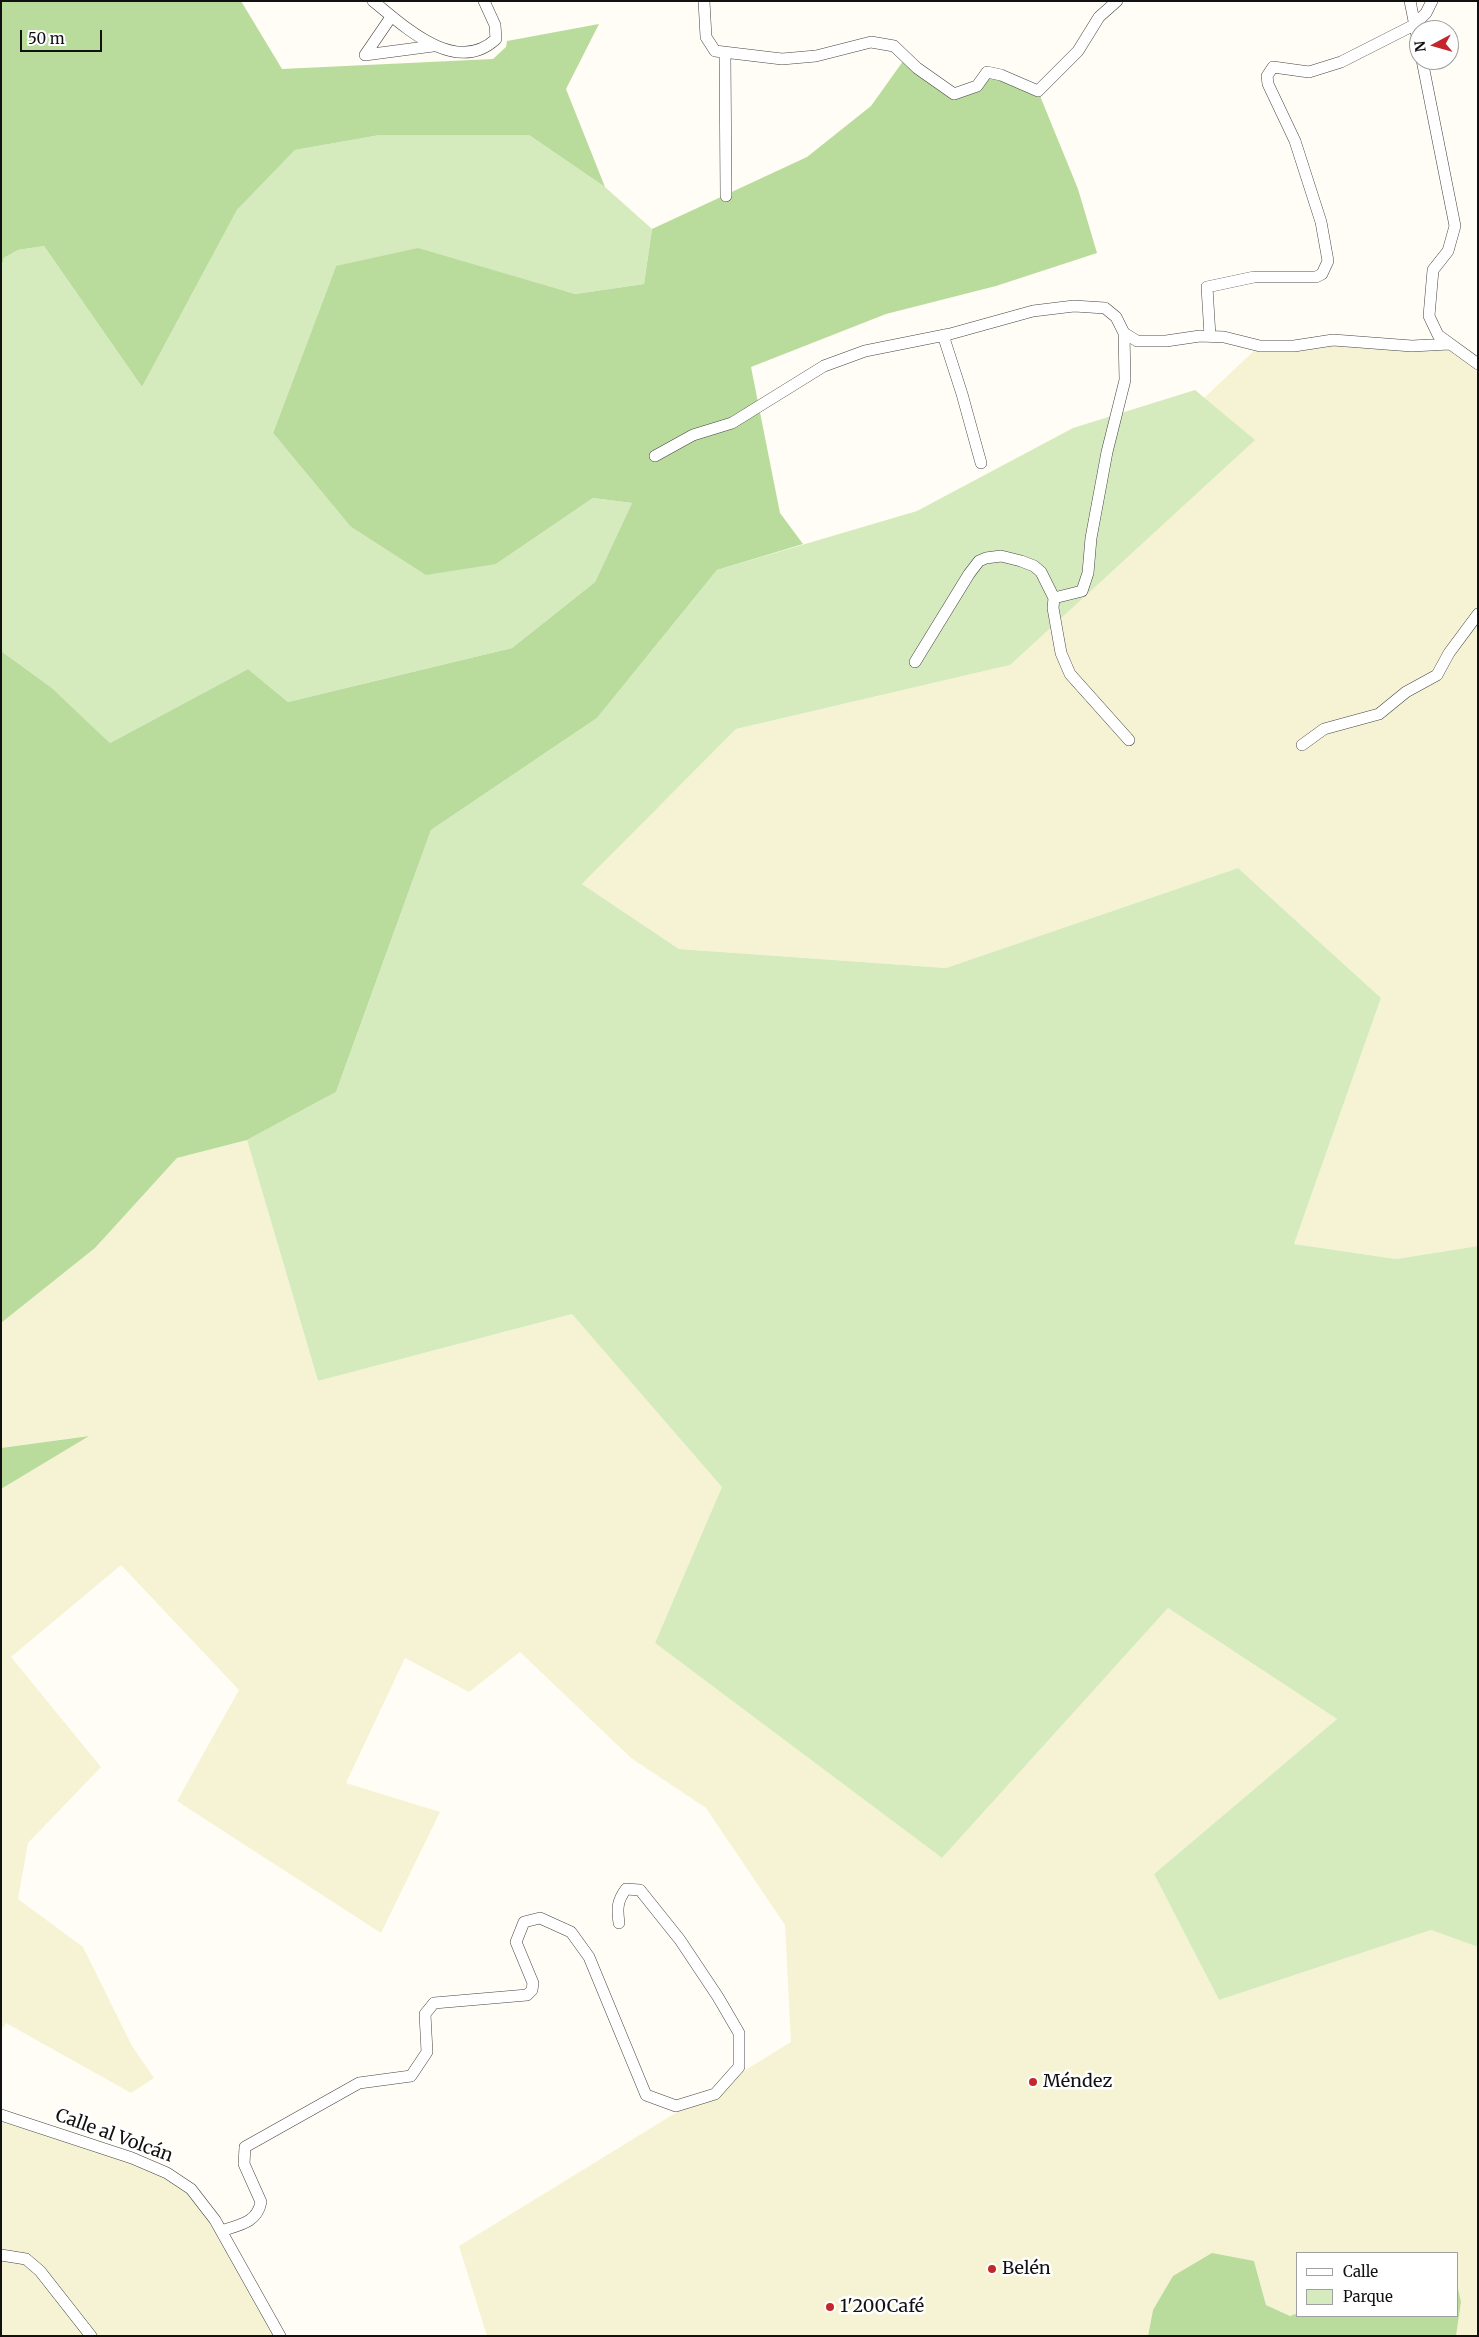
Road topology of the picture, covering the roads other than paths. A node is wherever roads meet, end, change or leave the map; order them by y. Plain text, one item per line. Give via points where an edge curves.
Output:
1 (373, 1) edge
2 (484, 1) edge
3 (704, 1) edge
4 (1117, 1) edge
5 (1410, 1) edge
6 (1432, 1) edge
7 (391, 17) junction
8 (1413, 20) edge
9 (1419, 20) edge
10 (1409, 28) edge
11 (433, 46) junction
12 (725, 53) junction
13 (1424, 70) edge
14 (726, 196) dead end
15 (1124, 333) junction
16 (943, 335) junction
17 (1210, 336) junction
18 (1449, 344) junction
19 (1478, 364) edge
20 (655, 456) dead end
21 (981, 463) dead end
22 (1054, 598) junction
23 (1478, 614) edge
24 (915, 662) dead end
25 (1129, 740) dead end
26 (1302, 745) dead end
27 (619, 1923) dead end
28 (1, 2115) edge
29 (221, 2230) junction
30 (1, 2255) edge
31 (91, 2336) edge
32 (280, 2336) edge

1 - 7 street
2 - 11 street via 495,25 496,39 479,50 462,52
3 - 12 street via 706,37 715,51
4 - 12 street via 1099,17 1078,51 1038,91 987,72 977,86 954,94 917,68 894,46 872,42 816,56 782,59
5 - 8 street
6 - 9 street
7 - 11 street
7 - 11 street via 365,55
10 - 17 street via 1324,69 1309,72 1273,67 1268,84 1295,141 1321,222 1328,261 1326,269 1316,277 1254,277 1207,287
12 - 14 street
13 - 18 street via 1456,226 1448,251 1433,270 1430,296 1429,316 1438,334
15 - 16 street via 1116,317 1105,308 1074,306 1033,311
15 - 17 street via 1137,341
15 - 22 street via 1125,380 1107,452 1088,573 1080,592
16 - 20 street via 865,351 824,366 732,423 692,435
16 - 21 street
17 - 18 street via 1260,346 1294,346 1333,340 1412,346
18 - 19 street
22 - 24 street via 1041,572 1034,566 1001,556 979,561
22 - 25 street via 1060,653 1070,674
23 - 26 street via 1437,675 1406,692 1379,714 1324,730
27 - 29 street via 618,1901 621,1895 626,1889 640,1890 680,1940 739,2033 739,2067 715,2094 676,2106 646,2095 589,1957 571,1932 540,1918 524,1922 516,1942 533,1983 532,1990 527,1994 434,2003 425,2014 427,2052 411,2076 359,2084 245,2147 244,2164 261,2202 260,2209 250,2221
28 - 29 street, Calle al Volcán via 132,2158 167,2173 197,2196
29 - 32 street, Calle al Volcán
30 - 31 street via 26,2259 40,2271

